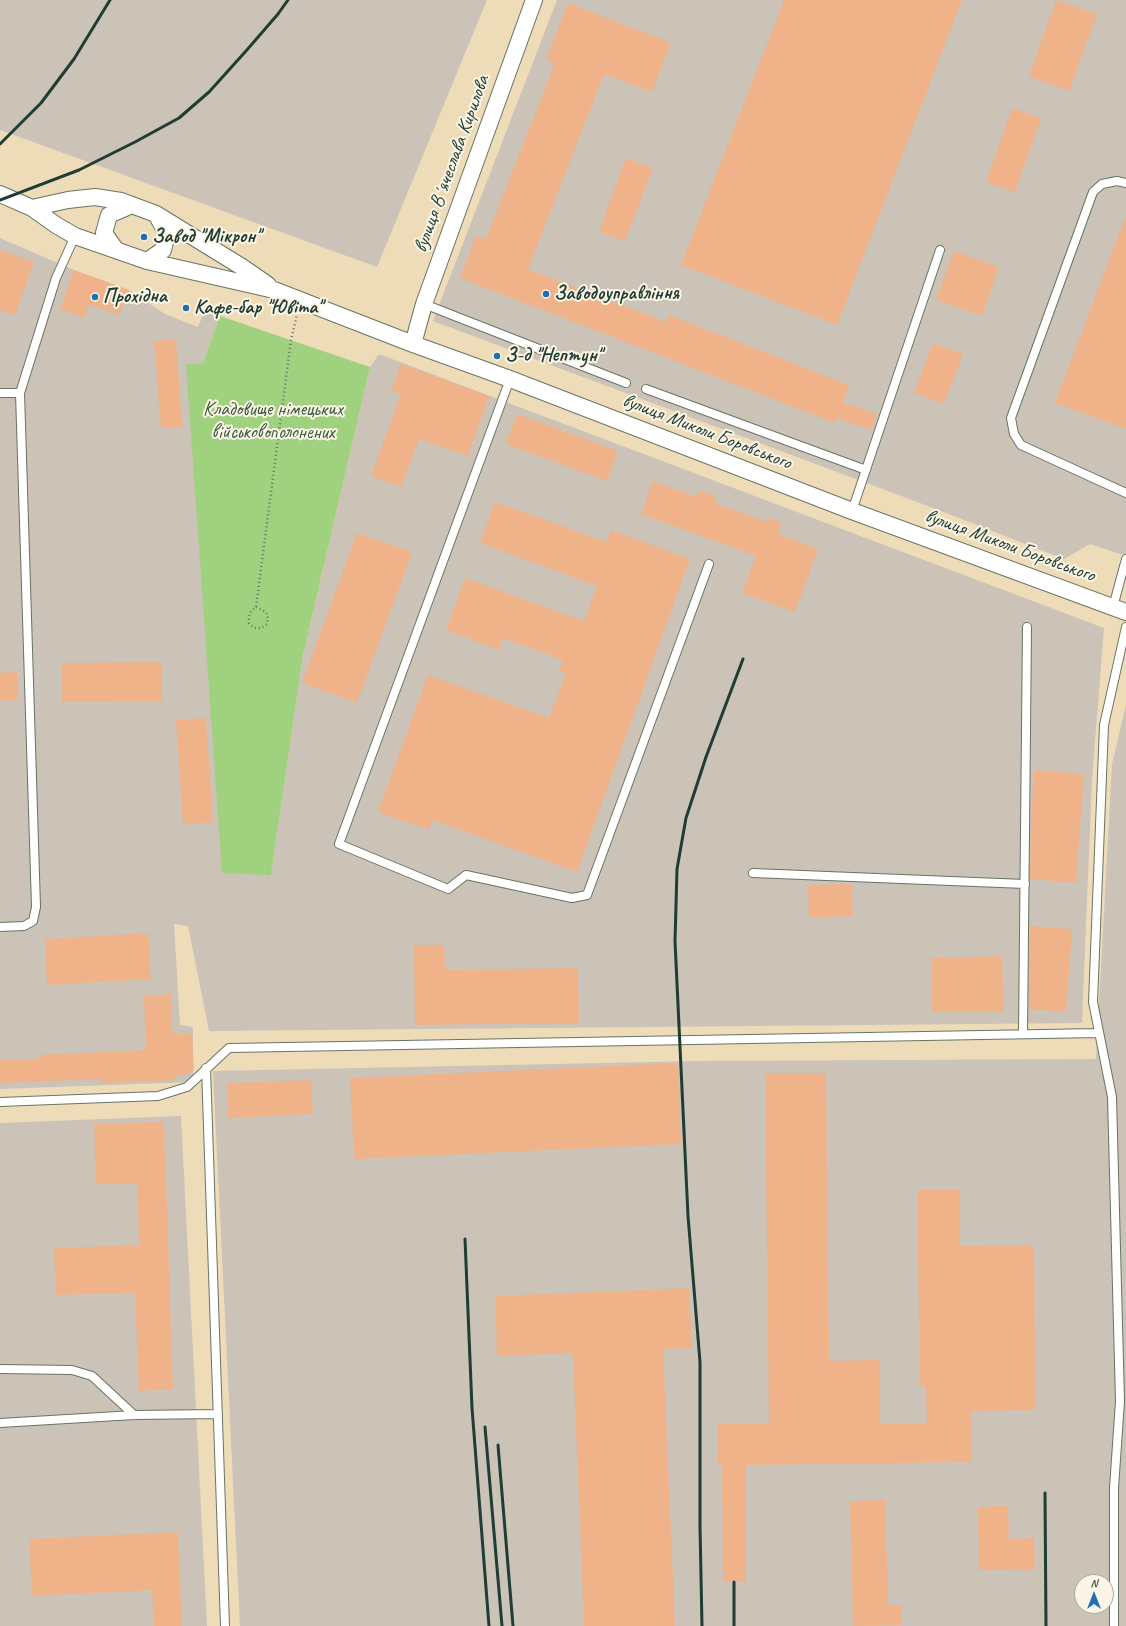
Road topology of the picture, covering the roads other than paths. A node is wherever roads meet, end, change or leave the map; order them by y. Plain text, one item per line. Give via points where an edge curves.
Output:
1 (534, 0) edge
2 (1126, 183) edge
3 (0, 194) edge
4 (132, 205) junction
5 (32, 208) junction
6 (156, 214) junction
7 (75, 236) junction
8 (116, 250) junction
9 (940, 250) dead end
10 (147, 260) junction
11 (274, 290) junction
12 (424, 304) junction
13 (413, 344) junction
14 (510, 379) junction
15 (626, 383) dead end
16 (646, 389) dead end
17 (0, 393) edge
18 (20, 393) junction
19 (866, 470) junction
20 (1126, 492) edge
21 (852, 511) junction
22 (1126, 559) edge
23 (709, 564) dead end
24 (1119, 609) edge
25 (1027, 627) dead end
26 (1126, 627) edge
27 (753, 873) dead end
28 (1025, 884) junction
29 (0, 927) edge
30 (1099, 1033) junction
31 (1023, 1034) junction
32 (206, 1068) junction
33 (0, 1102) edge
34 (0, 1369) edge
35 (218, 1414) junction
36 (134, 1415) junction
37 (0, 1423) edge
38 (226, 1626) edge
39 (1114, 1626) edge

1 - 12 street, вулиця Вʼячеслава Кирилова
2 - 20 lane via 1116,181 1102,184 1093,192 1011,418 1014,434 1021,445
3 - 5 street, вулиця Миколи Боровського
4 - 5 street, вулиця Миколи Боровського via 95,197
4 - 6 street, вулиця Миколи Боровського
4 - 8 street via 109,215 104,233
5 - 7 street, вулиця Миколи Боровського
6 - 10 street via 167,234 163,250
6 - 11 street, вулиця Миколи Боровського via 242,267
7 - 8 street, вулиця Миколи Боровського
7 - 18 lane via 56,278
8 - 10 street, вулиця Миколи Боровського
9 - 19 lane
10 - 11 street, вулиця Миколи Боровського
11 - 13 street, вулиця Миколи Боровського
12 - 13 street, вулиця Вʼячеслава Кирилова
12 - 15 lane
13 - 14 street, вулиця Миколи Боровського
14 - 21 street, вулиця Миколи Боровського
14 - 23 lane via 339,844 448,889 466,875 572,898 587,895
16 - 19 lane
17 - 18 lane
18 - 29 lane via 36,907 33,921 24,926
19 - 21 lane
21 - 24 street, вулиця Миколи Боровського
22 - 24 lane
25 - 28 lane
26 - 30 lane via 1104,725 1093,1002
27 - 28 lane
28 - 31 lane
30 - 31 lane
30 - 39 lane via 1112,1096 1120,1401 1114,1488
31 - 32 lane via 229,1048
32 - 33 lane via 187,1086 158,1096
32 - 35 lane
34 - 36 lane via 72,1370 92,1376
35 - 36 lane
35 - 38 lane
36 - 37 lane

